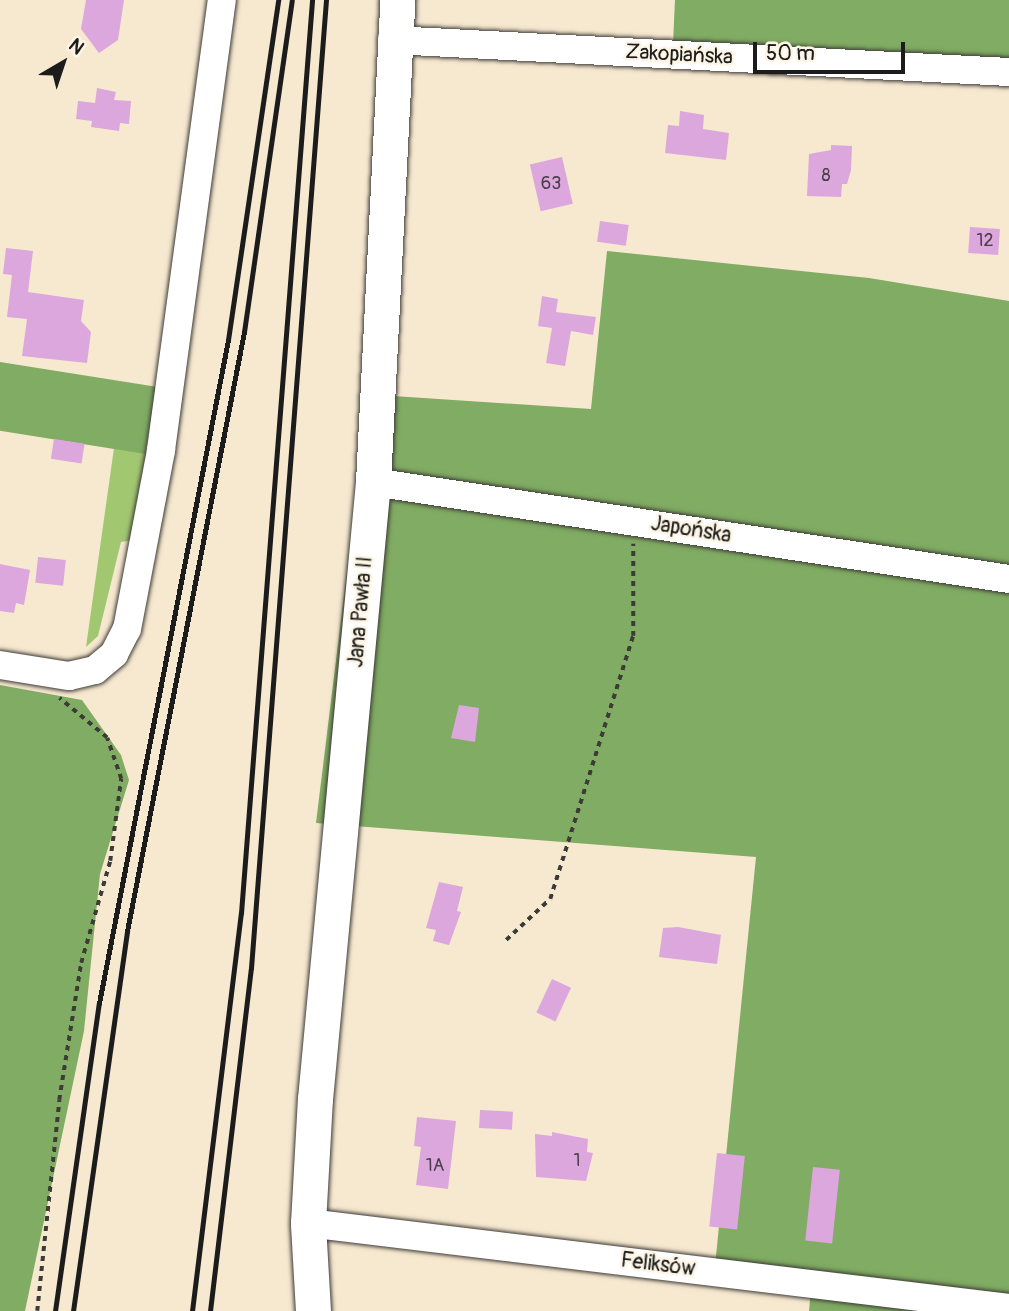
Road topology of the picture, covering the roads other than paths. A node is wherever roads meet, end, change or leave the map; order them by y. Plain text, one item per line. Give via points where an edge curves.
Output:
1 (222, 0) edge
2 (397, 0) edge
3 (392, 40) junction
4 (1009, 72) edge
5 (373, 482) junction
6 (1009, 579) edge
7 (0, 666) edge
8 (308, 1223) junction
9 (1009, 1308) edge
10 (313, 1311) edge

1 - 7 street via 161,450 127,629 114,654 95,670 69,677
2 - 3 main road, Jana Pawła II
3 - 4 street, Zakopiańska
3 - 5 main road, Jana Pawła II
5 - 6 street, Japońska
5 - 8 main road, Jana Pawła II via 315,1099
8 - 9 street, Feliksów
8 - 10 main road, Jana Pawła II

